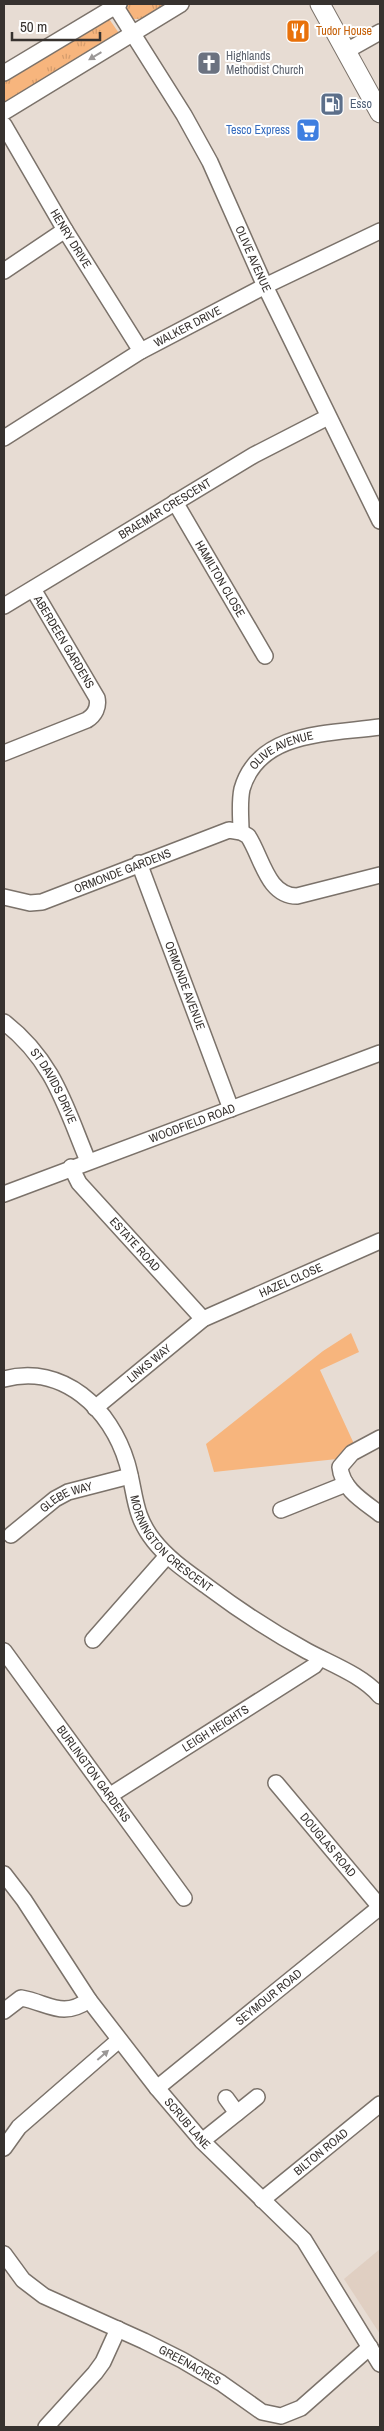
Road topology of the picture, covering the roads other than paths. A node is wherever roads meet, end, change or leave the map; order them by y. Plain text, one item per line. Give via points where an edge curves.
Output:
1 (181, 4) edge
2 (320, 4) edge
3 (116, 5) edge
4 (380, 32) edge
5 (133, 33) junction
6 (348, 50) junction
7 (4, 73) edge
8 (4, 112) edge
9 (380, 113) edge
10 (4, 125) edge
11 (65, 230) junction
12 (380, 231) edge
13 (4, 271) edge
14 (265, 286) junction
15 (141, 351) junction
16 (328, 417) junction
17 (4, 438) edge
18 (175, 502) junction
19 (380, 521) edge
20 (33, 589) junction
21 (4, 606) edge
22 (265, 656) dead end
23 (380, 727) edge
24 (4, 752) edge
25 (241, 832) junction
26 (139, 863) junction
27 (380, 875) edge
28 (4, 896) edge
29 (4, 1022) edge
30 (380, 1053) edge
31 (231, 1109) junction
32 (88, 1161) junction
33 (71, 1167) junction
34 (4, 1194) edge
35 (380, 1241) edge
36 (203, 1319) junction
37 (4, 1379) edge
38 (95, 1408) junction
39 (380, 1438) edge
40 (130, 1476) junction
41 (346, 1484) junction
42 (281, 1510) dead end
43 (380, 1514) edge
44 (11, 1535) dead end
45 (167, 1556) junction
46 (93, 1640) dead end
47 (4, 1651) edge
48 (320, 1658) junction
49 (380, 1696) edge
50 (276, 1783) dead end
51 (109, 1796) junction
52 (4, 1874) edge
53 (184, 1898) dead end
54 (380, 1907) edge
55 (89, 2000) junction
56 (4, 2011) edge
57 (119, 2040) junction
58 (157, 2088) junction
59 (257, 2097) dead end
60 (226, 2098) dead end
61 (380, 2104) edge
62 (237, 2113) junction
63 (202, 2141) junction
64 (4, 2148) edge
65 (262, 2200) junction
66 (4, 2254) edge
67 (118, 2329) junction
68 (370, 2347) junction
69 (380, 2364) edge
70 (46, 2427) edge

1 - 5 street
2 - 6 main road
3 - 5 street, OLIVE AVENUE
3 - 7 street
4 - 6 street
5 -> 8 street
5 - 14 street, OLIVE AVENUE via 205,153
6 - 9 main road
10 - 11 street, HENRY DRIVE
11 - 13 street
11 - 15 street, HENRY DRIVE
12 - 14 street, WALKER DRIVE
14 - 15 street, WALKER DRIVE
14 - 16 street, OLIVE AVENUE
15 - 17 street, WALKER DRIVE
16 - 18 street, BRAEMAR CRESCENT
16 - 19 street, OLIVE AVENUE
18 - 20 street, BRAEMAR CRESCENT
18 - 22 street, HAMILTON CLOSE
20 - 21 street, BRAEMAR CRESCENT
20 - 24 street, ABERDEEN GARDENS via 97,698 97,707 87,720
23 - 25 street, OLIVE AVENUE via 296,738 268,751 254,765 242,790
25 - 26 street, ORMONDE GARDENS via 223,832
25 - 27 street via 254,845 274,888 286,895 297,896
26 - 28 street, ORMONDE GARDENS via 42,902 30,903
26 - 31 street, ORMONDE AVENUE
29 - 32 street, ST DAVIDS DRIVE via 42,1058 56,1083
30 - 31 street, WOODFIELD ROAD
31 - 32 street, WOODFIELD ROAD
32 - 33 street, WOODFIELD ROAD
33 - 34 street, WOODFIELD ROAD
33 - 36 street, ESTATE ROAD via 79,1183
35 - 36 street, HAZEL CLOSE
36 - 38 street, LINKS WAY
37 - 38 street, MORNINGTON CRESCENT via 35,1375 58,1380 79,1392
38 - 40 street, MORNINGTON CRESCENT via 115,1436
39 - 41 street via 352,1453 340,1466 341,1477
40 - 44 street, GLEBE WAY via 68,1492
40 - 45 street, MORNINGTON CRESCENT via 141,1523
41 - 42 street
41 - 43 street
45 - 46 street
45 - 48 street, MORNINGTON CRESCENT via 250,1618
47 - 51 street, BURLINGTON GARDENS
48 - 49 street, MORNINGTON CRESCENT via 354,1675
48 - 51 street, LEIGH HEIGHTS via 314,1666
50 - 54 street, DOUGLAS ROAD
51 - 53 street, BURLINGTON GARDENS
52 - 55 street, SCRUB LANE
54 - 58 street, SEYMOUR ROAD
55 - 56 street via 71,2010 55,2009 22,1998
55 - 57 street, SCRUB LANE
57 - 58 street, SCRUB LANE
64 -> 57 street via 19,2127
58 - 63 street, SCRUB LANE
59 - 62 street
60 - 62 street
61 - 65 street, BILTON ROAD
62 - 63 street
63 - 65 street, SCRUB LANE
65 - 68 street, SCRUB LANE via 304,2240
66 - 67 street, GREENACRES via 24,2280 44,2296
67 - 68 street, GREENACRES via 182,2360 257,2409 275,2416 301,2408
67 - 70 street via 95,2373
68 - 69 street, SCRUB LANE

